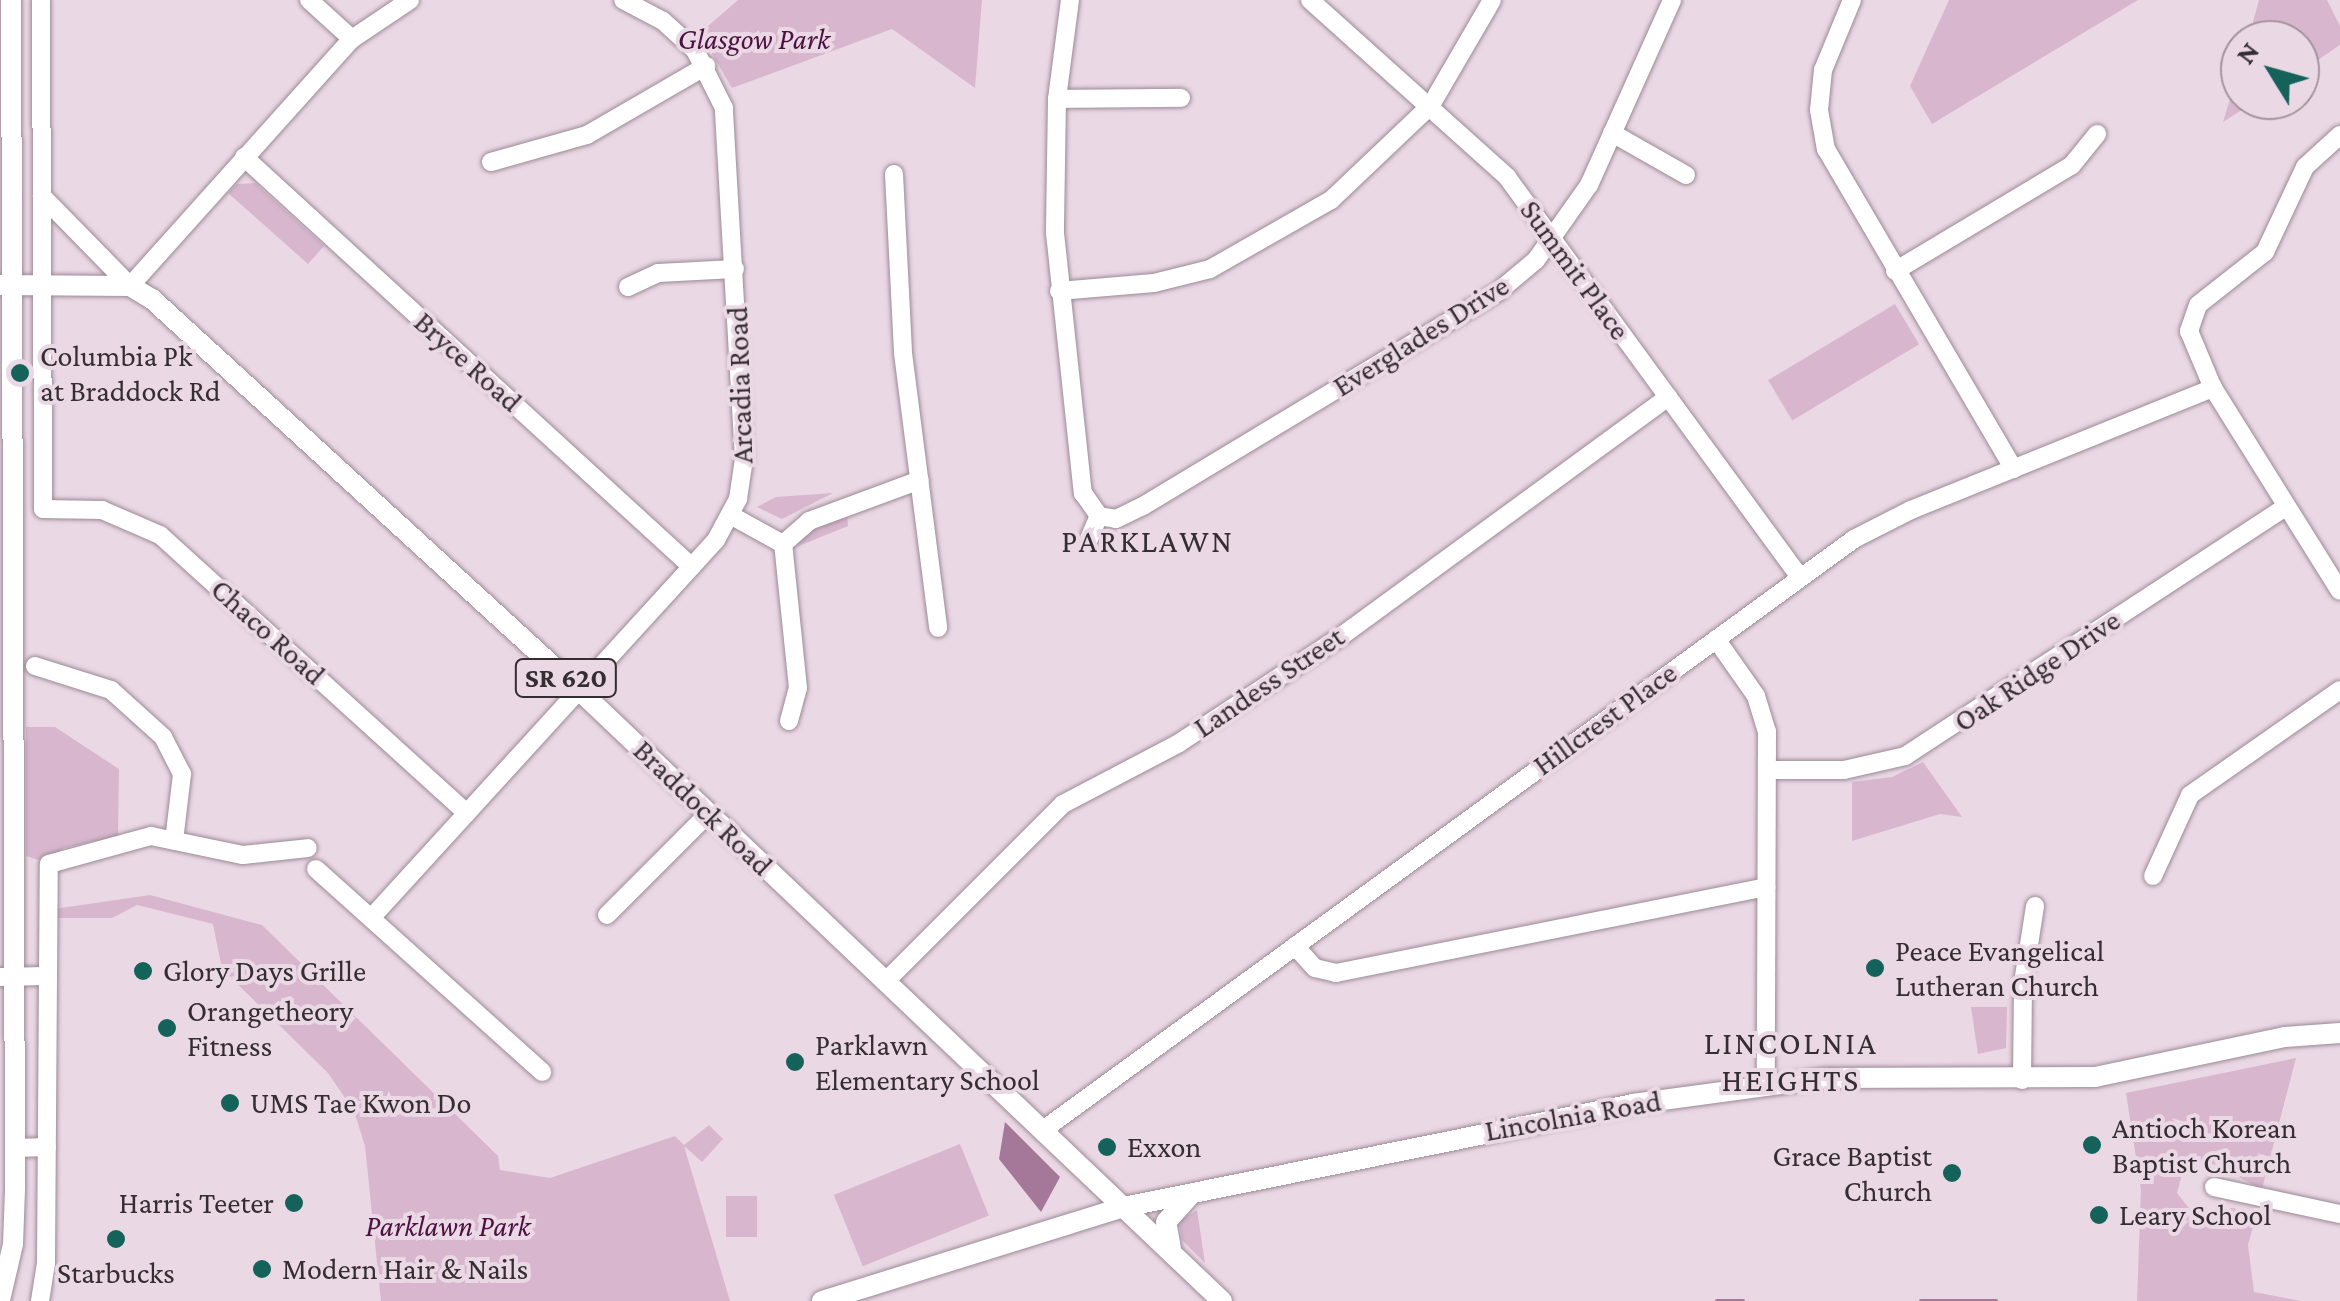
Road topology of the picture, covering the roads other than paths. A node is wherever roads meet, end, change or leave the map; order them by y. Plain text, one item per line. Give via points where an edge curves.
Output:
1 (11, 0) edge
2 (41, 0) edge
3 (309, 0) edge
4 (410, 0) edge
5 (623, 0) edge
6 (1070, 0) edge
7 (1310, 0) edge
8 (1492, 0) edge
9 (1672, 0) edge
10 (1852, 0) edge
11 (352, 39) junction
12 (706, 66) junction
13 (1057, 98) junction
14 (1182, 98) dead end
15 (1431, 105) junction
16 (1612, 133) junction
17 (2097, 134) dead end
18 (2340, 135) edge
19 (244, 158) junction
20 (490, 162) dead end
21 (894, 174) dead end
22 (1686, 175) dead end
23 (42, 196) junction
24 (1554, 240) junction
25 (735, 269) junction
26 (1894, 271) junction
27 (42, 284) junction
28 (6, 285) edge
29 (130, 286) junction
30 (628, 287) dead end
31 (1059, 291) junction
32 (6, 365) edge
33 (2213, 388) junction
34 (1668, 397) junction
35 (2014, 469) junction
36 (920, 480) junction
37 (2285, 506) junction
38 (732, 516) junction
39 (1098, 516) junction
40 (1089, 539) dead end
41 (783, 544) junction
42 (692, 567) junction
43 (1800, 577) junction
44 (2340, 591) edge
45 (938, 628) dead end
46 (1716, 639) junction
47 (35, 666) dead end
48 (580, 690) junction
49 (2340, 690) edge
50 (789, 721) dead end
51 (1767, 770) junction
52 (467, 813) junction
53 (708, 813) junction
54 (174, 840) junction
55 (308, 848) dead end
56 (316, 870) dead end
57 (2153, 876) dead end
58 (1767, 887) junction
59 (2036, 906) dead end
60 (607, 915) dead end
61 (372, 917) junction
62 (1295, 946) junction
63 (46, 976) junction
64 (7, 977) edge
65 (886, 982) junction
66 (2340, 1033) edge
67 (542, 1072) dead end
68 (2022, 1080) junction
69 (1766, 1084) junction
70 (1042, 1130) junction
71 (47, 1147) junction
72 (15, 1148) junction
73 (2214, 1187) dead end
74 (1192, 1193) junction
75 (1124, 1207) junction
76 (2340, 1214) edge
77 (1182, 1263) junction
78 (0, 1300) edge
79 (40, 1301) edge
80 (822, 1301) edge
81 (1222, 1301) edge

1 - 28 main road
2 - 23 street
3 - 11 street
4 - 11 street
5 - 12 street, Arcadia Road via 663,21
6 - 13 street
7 - 15 street, Summit Place
8 - 15 street
9 - 16 street, Everglades Drive
10 - 26 street via 1823,70 1821,130 1834,168
11 - 19 street
12 - 20 street via 587,135
12 - 25 street, Arcadia Road via 728,127
13 - 14 street
13 - 31 street
15 - 24 street, Summit Place via 1507,177
15 - 31 street via 1356,182 1232,260 1154,284
16 - 22 street
16 - 24 street, Everglades Drive
17 - 26 street via 2072,165
18 - 33 street via 2305,167 2265,252 2192,313 2190,340
19 - 29 street
19 - 42 street, Bryce Road
21 - 36 street via 898,287
23 - 27 street
23 - 29 street, Braddock Road
24 - 34 street, Summit Place
24 - 39 street, Everglades Drive via 1499,291 1143,506 1116,518
25 - 30 street via 658,273
25 - 38 street, Arcadia Road via 744,459
26 - 35 street
27 - 28 main road
27 - 29 main road
27 - 52 street, Chaco Road via 43,510 102,510 160,534
28 - 32 main road
29 - 48 main road, Braddock Road / SR 620
31 - 39 street via 1083,493
32 - 64 main road
33 - 35 street, Hillcrest Place
33 - 37 street
34 - 43 street, Summit Place
34 - 65 street, Landess Street via 1342,634 1179,742 1063,804
35 - 43 street, Hillcrest Place via 1884,522
36 - 41 street via 809,521
36 - 45 street
37 - 44 street
37 - 51 street, Oak Ridge Drive via 1905,756 1844,770
38 - 41 street
38 - 42 street, Arcadia Road
39 - 40 street
41 - 50 street via 798,688
42 - 48 street, Arcadia Road
43 - 46 street, Hillcrest Place
46 - 51 street via 1763,712
46 - 62 street, Hillcrest Place
47 - 54 street via 111,690 163,737 182,774
48 - 52 street, Arcadia Road
48 - 53 main road, Braddock Road / SR 620
49 - 57 street via 2201,784 2180,808
51 - 58 street
52 - 61 street, Arcadia Road
53 - 60 street via 634,895
53 - 65 main road, Braddock Road / SR 620
54 - 55 street via 243,855
54 - 63 street via 151,836 49,864
56 - 61 street
58 - 62 street via 1336,973 1315,968
58 - 69 street
59 - 68 street via 2023,984
61 - 67 street
62 - 70 street, Hillcrest Place
63 - 64 street
63 - 71 street
64 - 72 main road
65 - 70 main road, Braddock Road / SR 620
66 - 68 main road, Lincolnia Road via 2095,1076
68 - 69 main road, Lincolnia Road via 1871,1076
69 - 74 main road, Lincolnia Road via 1493,1130
70 - 75 main road, Braddock Road / SR 620
71 - 72 street
71 - 79 street
72 - 78 main road via 13,1244
73 - 76 street
74 - 75 main road, Lincolnia Road
74 - 77 main road via 1164,1230
75 - 77 main road, Braddock Road / SR 620
75 - 80 main road, Lincolnia Road
77 - 81 main road, Braddock Road / SR 620

